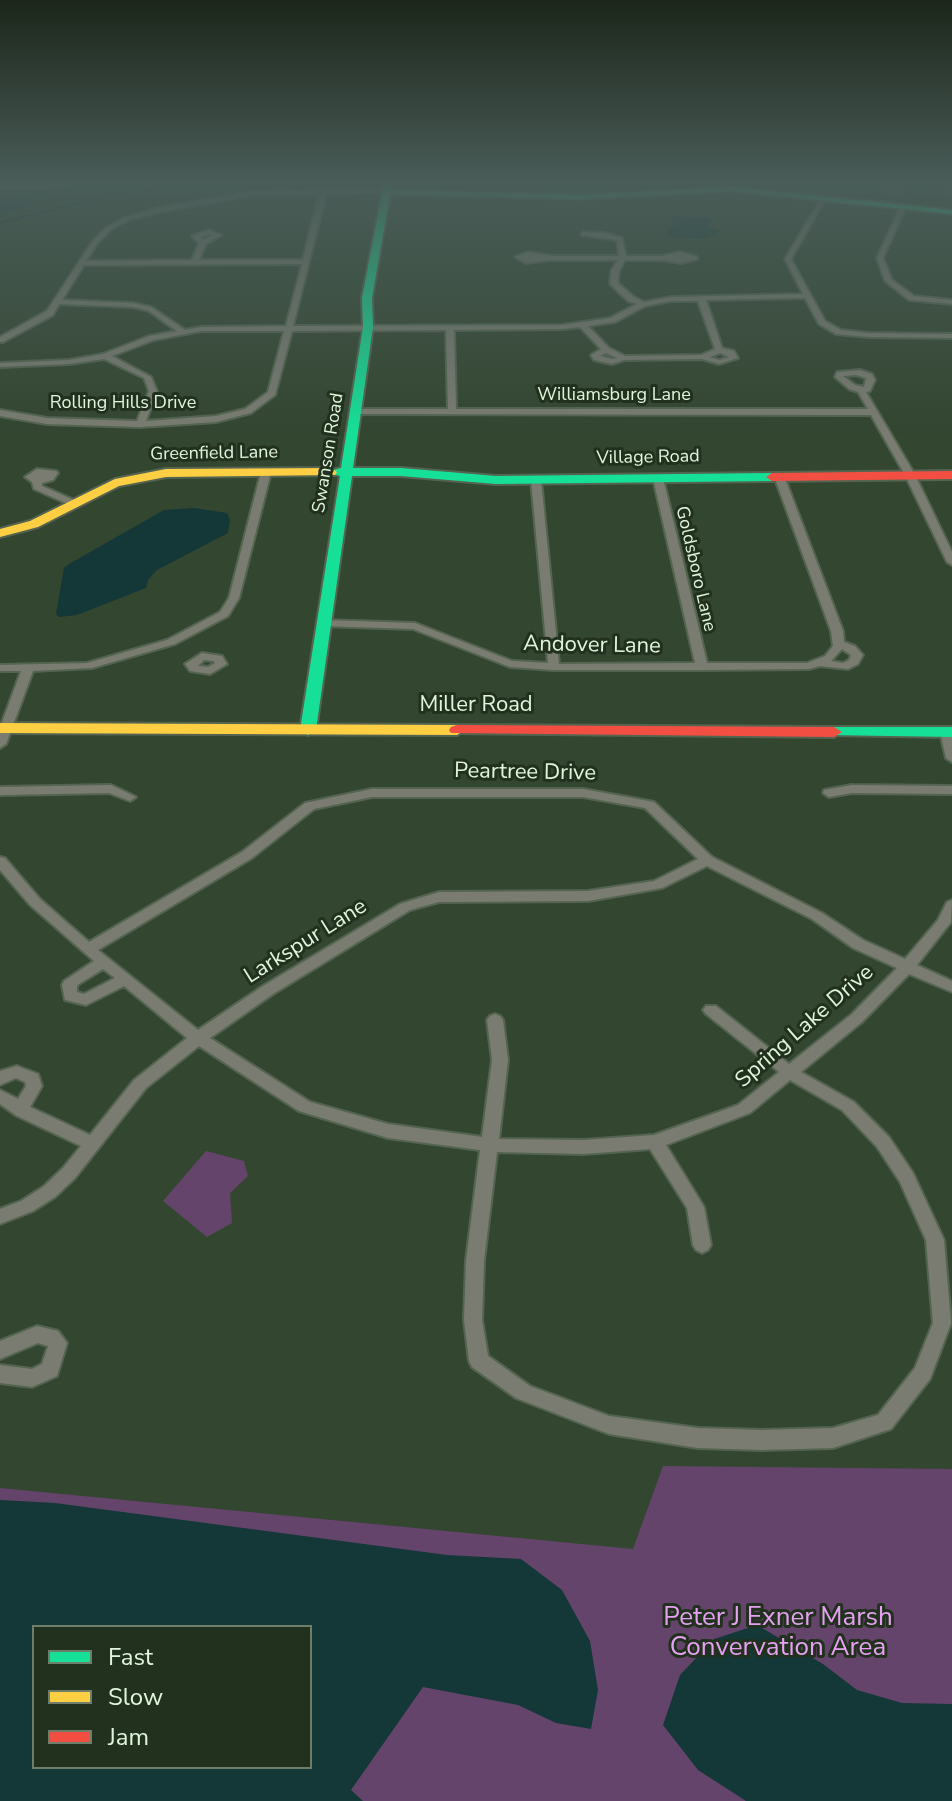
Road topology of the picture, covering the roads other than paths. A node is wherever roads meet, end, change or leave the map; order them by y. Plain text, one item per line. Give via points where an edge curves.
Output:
1 (80, 266) edge
2 (304, 266) edge
3 (373, 266) edge
4 (618, 266) edge
5 (791, 266) edge
6 (883, 266) edge
7 (806, 296) junction
8 (701, 298) junction
9 (60, 302) junction
10 (952, 302) edge
11 (643, 304) junction
12 (583, 325) junction
13 (288, 327) junction
14 (368, 327) junction
15 (450, 327) junction
16 (182, 331) junction
17 (952, 336) edge
18 (0, 340) edge
19 (719, 350) junction
20 (105, 356) junction
21 (702, 357) junction
22 (0, 365) edge
23 (861, 390) dead end
24 (356, 412) junction
25 (452, 412) junction
26 (872, 412) junction
27 (0, 413) edge
28 (140, 424) junction
29 (266, 472) junction
30 (346, 473) junction
31 (910, 475) junction
32 (952, 475) edge
33 (779, 476) junction
34 (658, 478) junction
35 (536, 480) junction
36 (37, 481) dead end
37 (71, 502) junction
38 (0, 533) edge
39 (938, 534) junction
40 (952, 534) edge
41 (952, 562) edge
42 (323, 623) junction
43 (171, 642) junction
44 (838, 644) junction
45 (197, 658) dead end
46 (818, 662) junction
47 (554, 667) junction
48 (702, 667) junction
49 (0, 668) edge
50 (28, 668) junction
51 (308, 730) junction
52 (949, 732) edge
53 (2, 733) edge
54 (952, 758) edge
55 (952, 790) edge
56 (0, 791) edge
57 (829, 793) dead end
58 (130, 797) dead end
59 (707, 860) junction
60 (0, 861) edge
61 (952, 905) edge
62 (88, 949) junction
63 (104, 962) junction
64 (907, 967) junction
65 (126, 979) junction
66 (952, 987) edge
67 (711, 1010) dead end
68 (495, 1020) dead end
69 (198, 1038) junction
70 (789, 1072) junction
71 (0, 1079) edge
72 (0, 1096) edge
73 (20, 1109) junction
74 (655, 1142) junction
75 (91, 1143) junction
76 (490, 1145) junction
77 (0, 1217) edge
78 (702, 1245) dead end
79 (947, 1324) edge
80 (0, 1350) edge
81 (0, 1374) edge

1 - 9 street
2 - 13 street, Rolling Hills Drive
3 - 14 street, Swanson Road
4 - 11 street via 614,284
5 - 7 street
6 - 10 street via 889,281 912,298
7 - 8 street
7 - 17 street via 822,322 839,332
8 - 11 street
8 - 19 street
9 - 16 street via 151,309
9 - 18 street
11 - 12 street via 612,320
12 - 15 street
12 - 21 street via 606,350 597,358 612,362
13 - 14 street
13 - 16 street
13 - 28 street, Rolling Hills Drive via 272,393 264,401 216,419
14 - 15 street
14 - 24 street, Swanson Road
15 - 25 street
16 - 20 street
19 - 21 street
19 - 21 street via 734,358 719,362
20 - 22 street
20 - 28 street via 147,377 153,391
23 - 26 street
24 - 25 street, Williamsburg Lane
24 - 30 street, Swanson Road
25 - 26 street, Williamsburg Lane
26 - 31 street
27 - 28 street, Rolling Hills Drive via 47,421
29 - 30 street, Greenfield Lane
29 - 37 street, Greenfield Lane via 142,476
29 - 43 street via 234,598 224,614
30 - 35 street, Village Road
30 - 42 street, Swanson Road
31 - 32 street, Village Road
31 - 33 street, Village Road
31 - 39 street
33 - 34 street, Village Road
33 - 44 street, Andover Lane
34 - 35 street, Village Road
34 - 48 street, Goldsboro Lane
35 - 47 street
36 - 37 street via 42,491
37 - 38 street, Greenfield Lane via 34,524
39 - 40 street
39 - 41 street
42 - 47 street, Andover Lane via 415,626 510,664
42 - 51 street, Swanson Road
43 - 45 street
43 - 50 street via 88,666
44 - 46 street via 829,658
44 - 46 street, Andover Lane via 851,648 857,655 854,662 844,667
46 - 48 street, Andover Lane via 777,668
47 - 48 street, Andover Lane
49 - 50 street
50 - 53 street
51 - 52 street, Miller Road
51 - 53 street, Miller Road
52 - 54 street
55 - 57 street
56 - 58 street via 111,789
59 - 62 street, Peartree Drive via 649,805 601,795 351,796 310,806 247,855
59 - 64 street, Peartree Drive
59 - 69 street, Larkspur Lane via 657,885 616,892 439,897 405,907
60 - 62 street, Spring Lake Drive via 35,902
61 - 64 street, Spring Lake Drive
62 - 63 street, Spring Lake Drive
63 - 65 street, Spring Lake Drive
63 - 65 street via 74,980 70,996 86,1000
64 - 66 street, Peartree Drive
64 - 70 street, Spring Lake Drive via 857,1018
65 - 69 street, Spring Lake Drive
67 - 70 street
68 - 76 street via 500,1060
69 - 75 street, Larkspur Lane via 140,1084
69 - 76 street, Spring Lake Drive via 305,1107 388,1131
70 - 74 street, Spring Lake Drive via 744,1109
70 - 79 street via 848,1106 883,1142 907,1178 935,1240
71 - 73 street via 17,1072 32,1078 34,1086
72 - 73 street
73 - 75 street
74 - 76 street, Spring Lake Drive
74 - 78 street via 695,1207
75 - 77 street, Larkspur Lane via 49,1192
76 - 79 street via 473,1320 479,1361 523,1392 609,1425 683,1436 833,1438 884,1422 923,1373
80 - 81 street via 37,1334 58,1343 50,1370 42,1375

